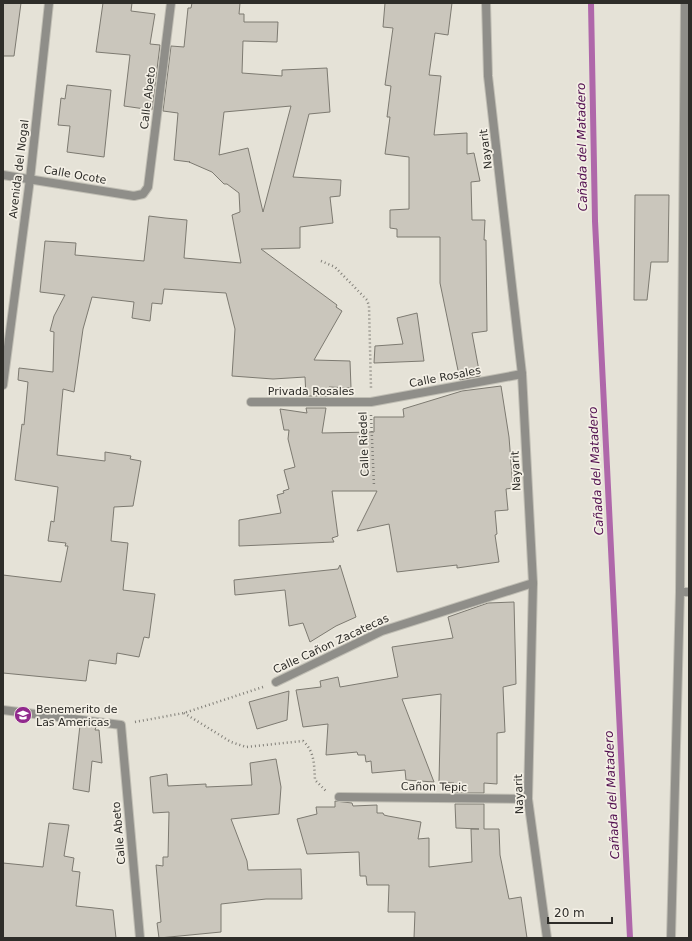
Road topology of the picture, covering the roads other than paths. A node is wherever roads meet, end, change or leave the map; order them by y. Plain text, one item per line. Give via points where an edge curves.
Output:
1 (49, 3) edge
2 (171, 3) edge
3 (486, 3) edge
4 (685, 3) edge
5 (3, 175) edge
6 (30, 178) junction
7 (143, 194) joint
8 (522, 374) junction
9 (3, 385) edge
10 (251, 402) dead end
11 (371, 402) joint
12 (533, 583) junction
13 (680, 592) junction
14 (689, 592) edge
15 (276, 682) road end
16 (3, 710) edge
17 (339, 797) road end
18 (528, 800) junction
19 (140, 938) edge
20 (547, 938) edge
21 (671, 938) edge

1 - 6 street, Avenida del Nogal
2 - 7 street, Calle Abeto via 148,187
3 - 8 street, Nayarit via 488,76
4 - 13 street
5 - 6 street, Calle Ocote
6 - 7 street, Calle Ocote via 134,196
6 - 9 street, Avenida del Nogal
8 - 11 street, Calle Rosales
8 - 12 street, Nayarit
10 - 11 street, Privada Rosales
12 - 15 street, Calle Cañon Zacatecas via 382,631
12 - 18 street, Nayarit
13 - 14 street
13 - 21 street
16 - 19 street, Calle Abeto via 121,725
17 - 18 street, Cañon Tepic
18 - 20 street, Nayarit

